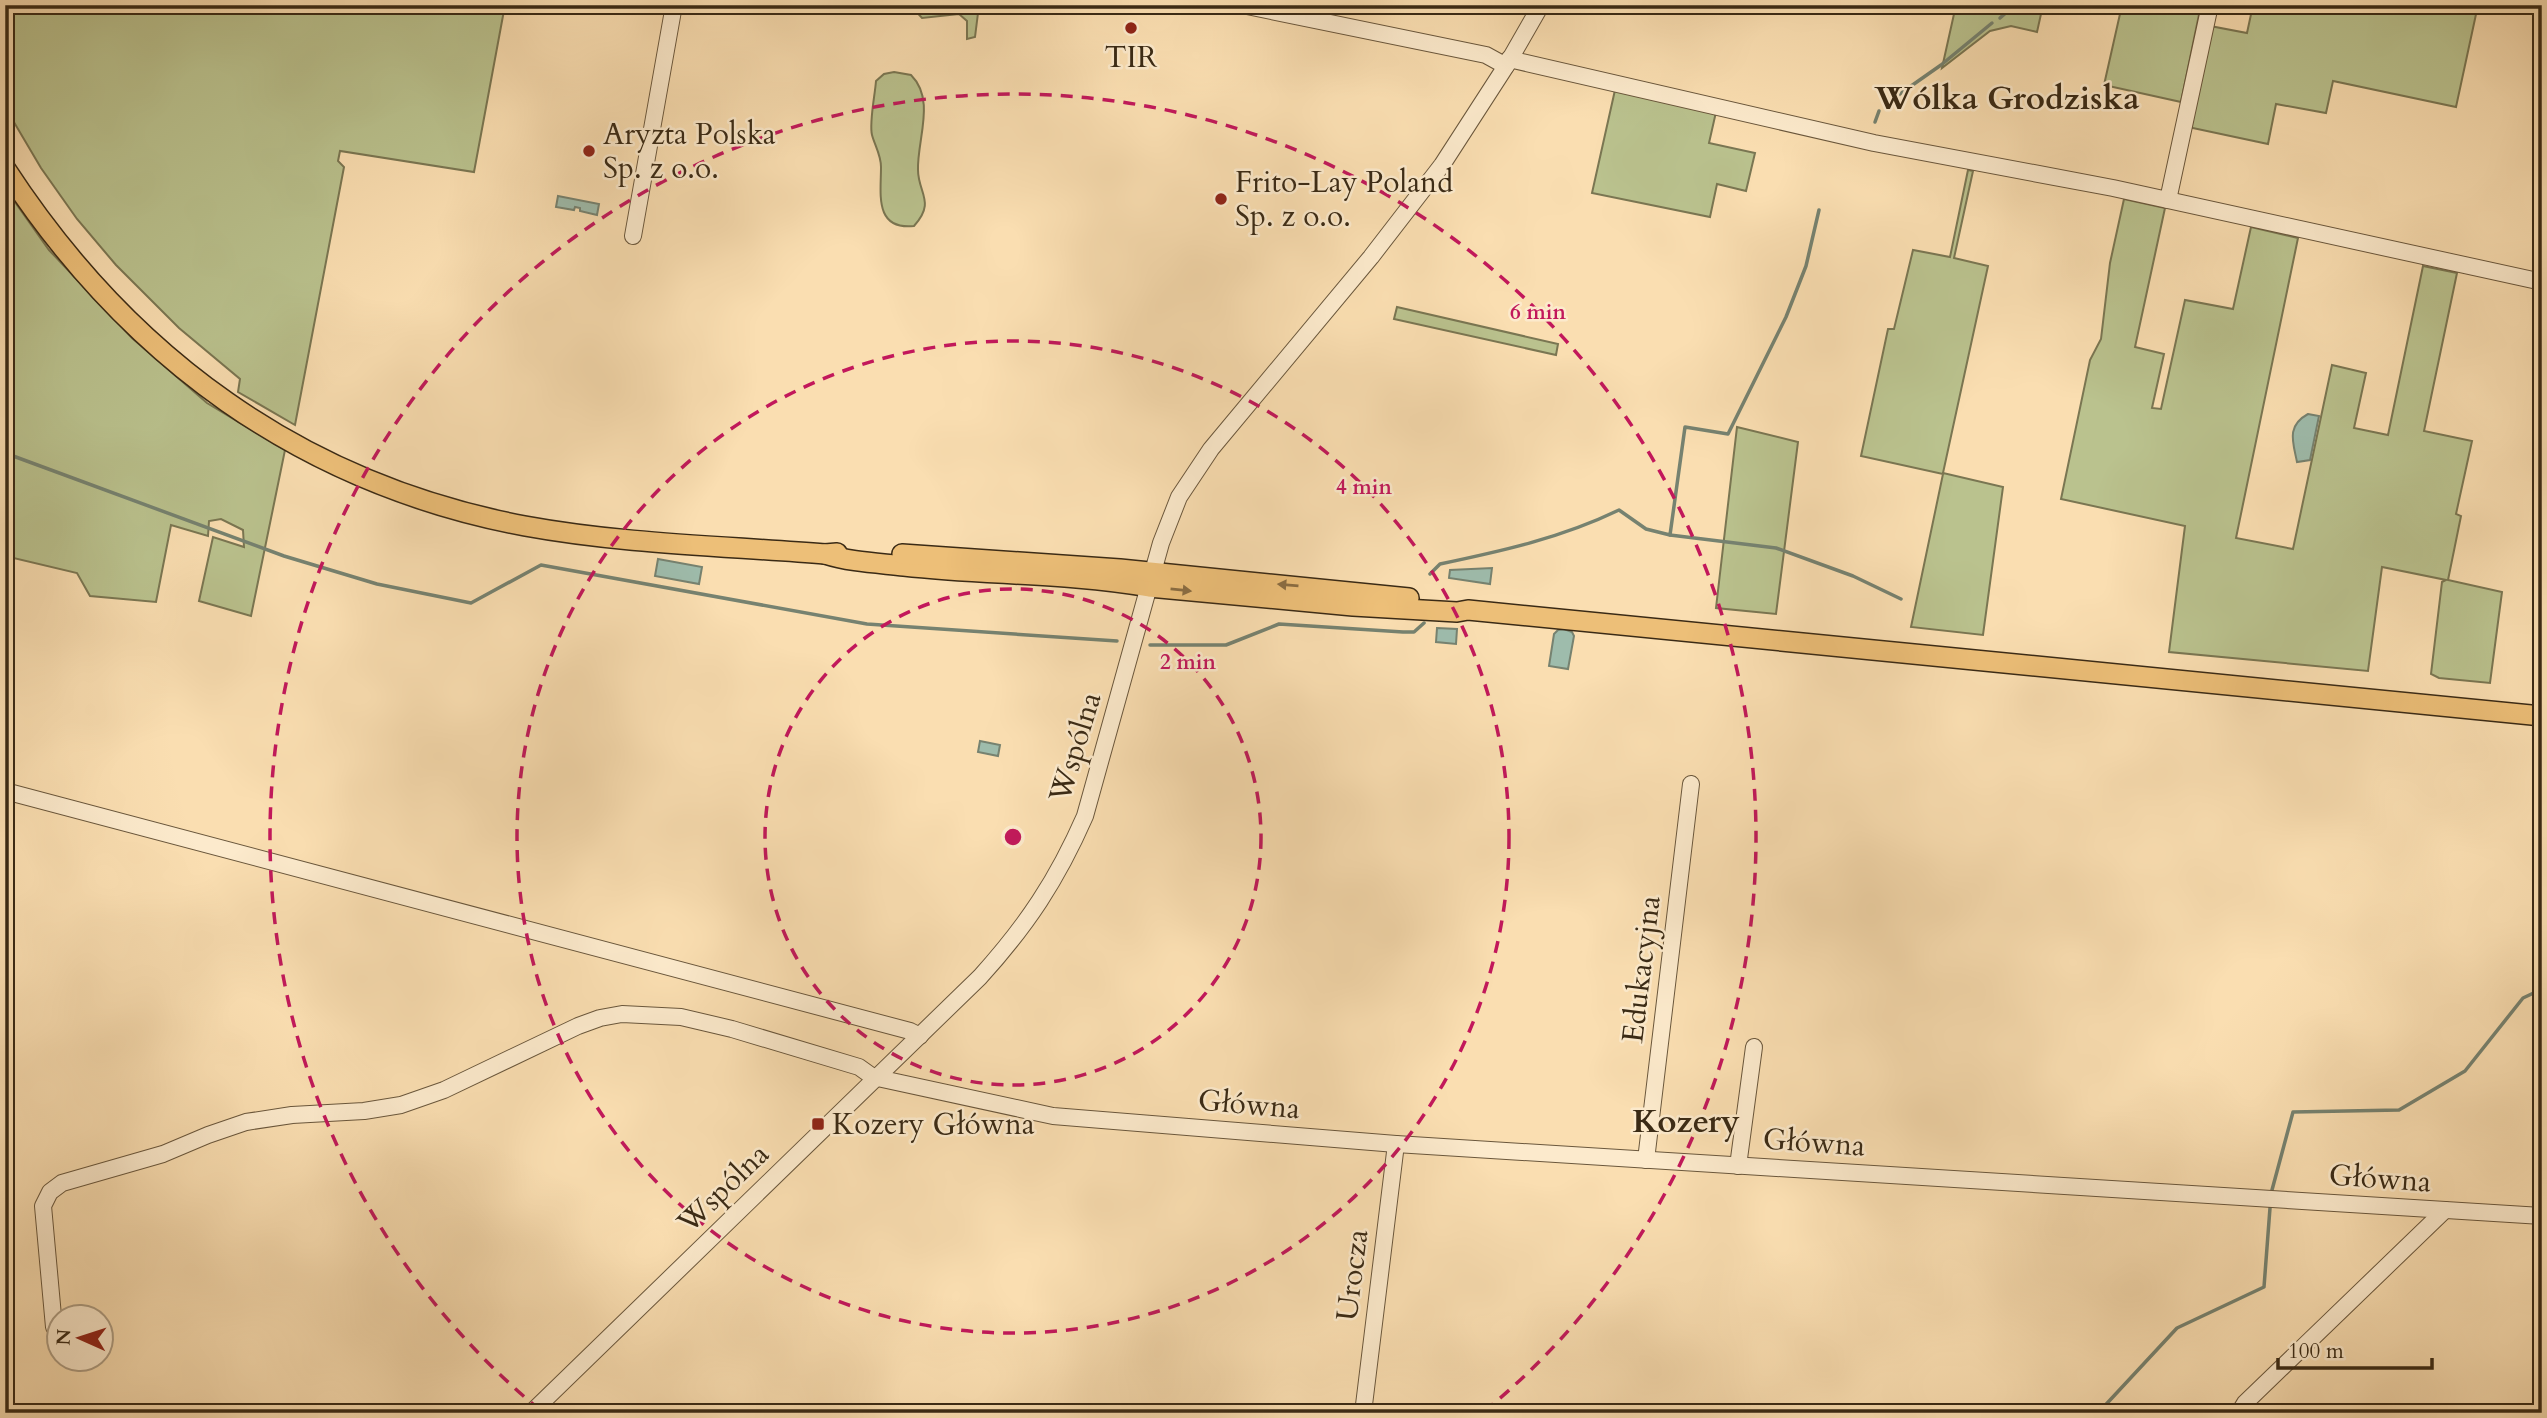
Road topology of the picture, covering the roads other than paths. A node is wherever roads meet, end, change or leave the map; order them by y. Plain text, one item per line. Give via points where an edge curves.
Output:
1 (674, 5) edge
2 (1242, 5) edge
3 (1541, 5) edge
4 (2210, 5) edge
5 (1508, 63) junction
6 (5, 168) edge
7 (2168, 200) junction
8 (633, 236) dead end
9 (2542, 282) edge
10 (1151, 579) junction
11 (2542, 716) edge
12 (1691, 784) dead end
13 (5, 792) edge
14 (920, 1036) junction
15 (1754, 1047) dead end
16 (877, 1078) junction
17 (1396, 1144) junction
18 (1646, 1160) junction
19 (1738, 1166) junction
20 (2445, 1210) junction
21 (2542, 1216) edge
22 (52, 1302) edge
23 (531, 1413) edge
24 (1363, 1413) edge
25 (2239, 1413) edge

1 - 8 street
2 - 5 street
3 - 5 street, Wspólna
4 - 7 street
5 - 7 street via 1874,143
5 - 10 street, Wspólna via 1410,207 1189,479 1172,511
6 - 10 main road via 83,273 195,379 237,410 336,465 416,498 527,526 609,538 825,554 951,556
7 - 9 street
10 - 11 main road via 1356,591 1458,604 1468,610
10 - 14 street, Wspólna via 1095,784 1070,849 1031,916 1006,948
12 - 18 street, Edukacyjna
13 - 14 street
14 - 16 street, Wspólna
15 - 19 street
16 - 17 street, Główna via 1053,1116
16 - 22 street, Główna via 859,1067 681,1017 622,1014 600,1018 401,1105 246,1122 163,1154 62,1183 50,1192 43,1206
16 - 23 street, Wspólna
17 - 18 street, Główna
17 - 24 street, Urocza
18 - 19 street, Główna
19 - 20 street, Główna
20 - 21 street, Główna
20 - 25 street

